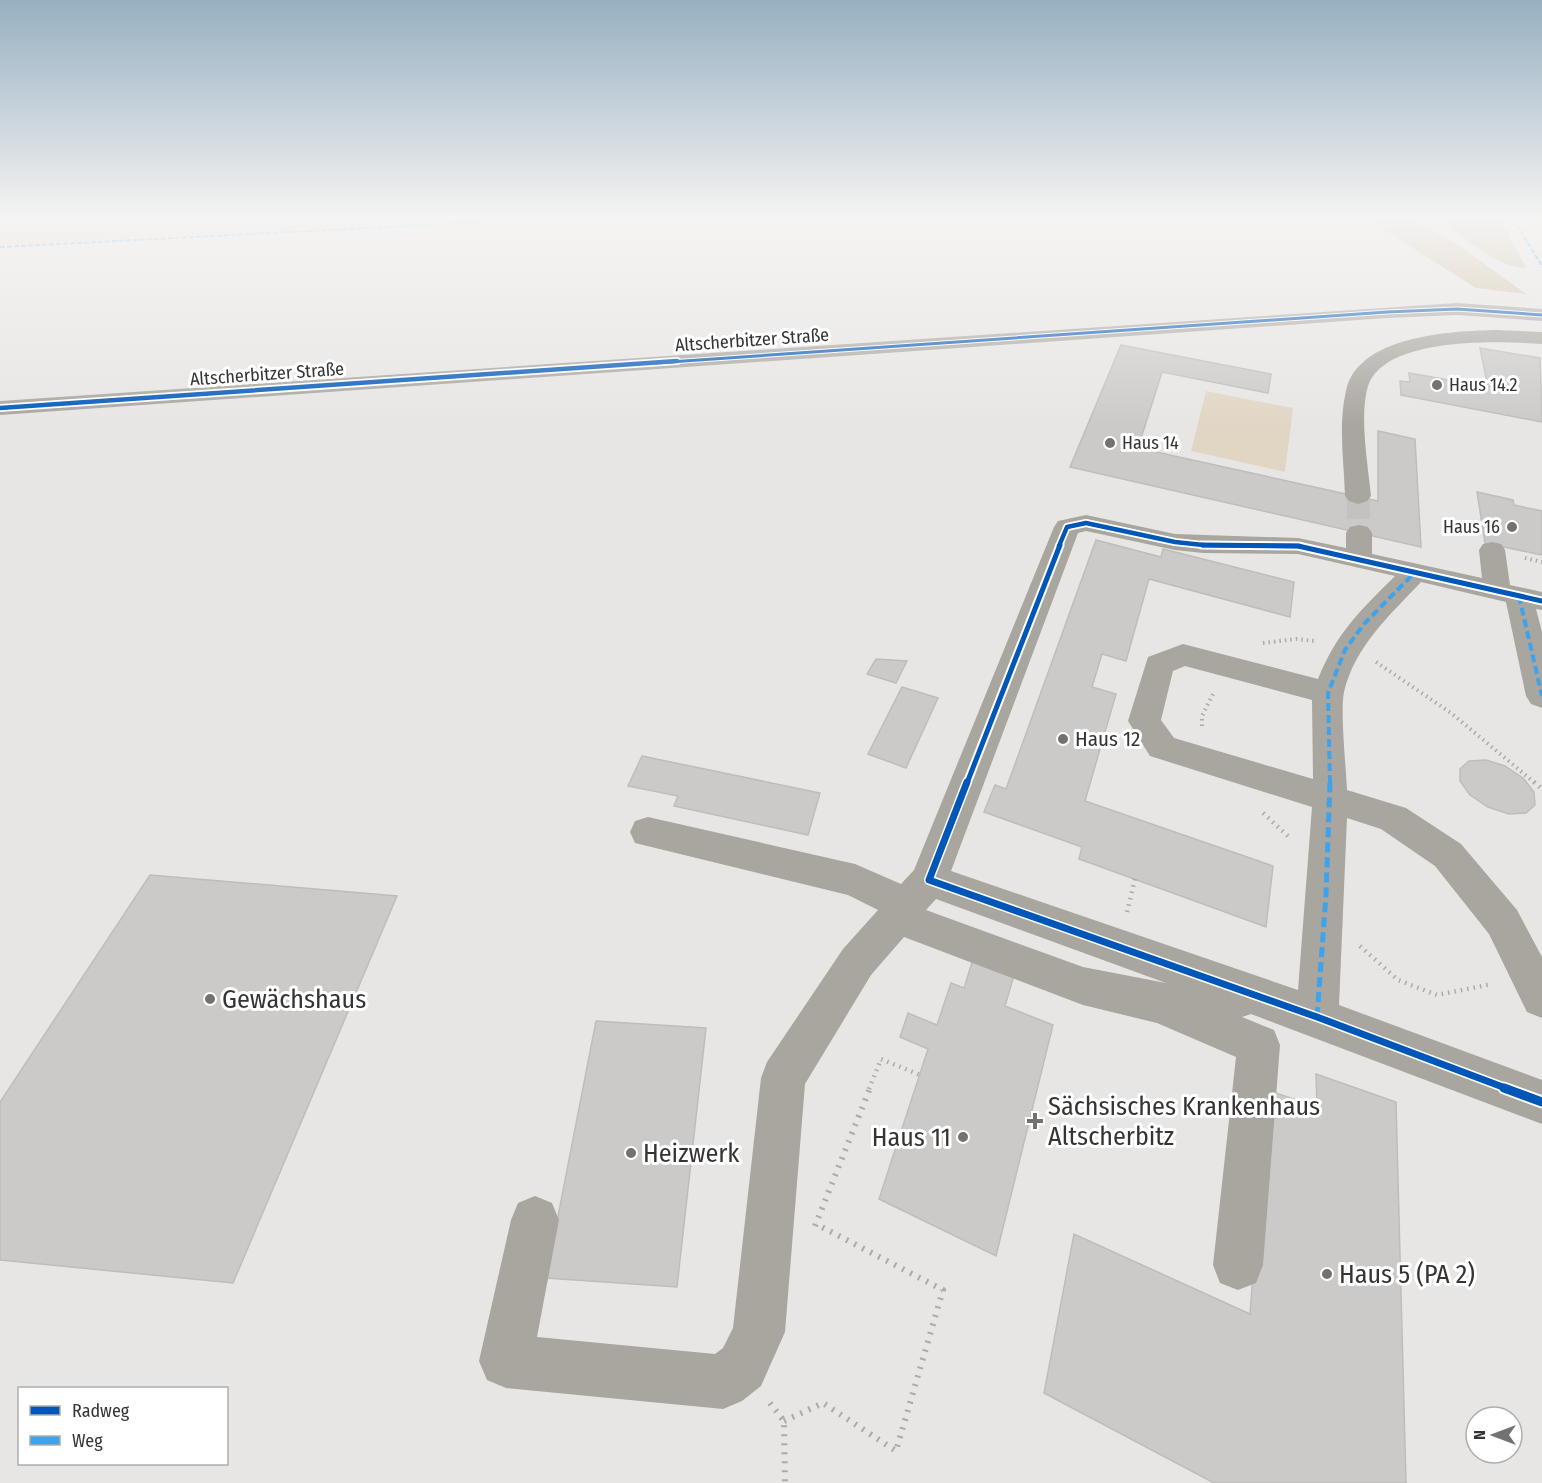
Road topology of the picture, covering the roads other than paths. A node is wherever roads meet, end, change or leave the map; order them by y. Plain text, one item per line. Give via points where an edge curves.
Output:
1 (1542, 315) edge
2 (1542, 338) edge
3 (0, 408) edge
4 (1358, 496) tunnel mouth
5 (1492, 550) dead end
6 (1415, 572) junction
7 (1520, 596) edge
8 (1328, 693) junction
9 (1542, 696) edge
10 (1330, 796) junction
11 (648, 832) dead end
12 (911, 901) junction
13 (1254, 996) junction
14 (1542, 998) edge
15 (1159, 1003) junction
16 (1317, 1017) junction
17 (1542, 1102) edge
18 (535, 1220) dead end
19 (1238, 1265) dead end

1 - 3 street, Altscherbitzer Straße via 1457,309 1387,312
2 - 4 street via 1486,335 1417,343 1388,355 1365,373 1358,384 1356,407
5 - 7 street
6 - 7 street
6 - 8 street via 1364,624 1345,650
6 - 12 street via 1359,546 1203,545 1086,523 1068,527
7 - 9 street
8 - 10 street
8 - 10 street via 1184,655 1159,664 1144,721 1162,747
10 - 14 street via 1393,818 1448,855 1503,922
10 - 16 street
11 - 12 street via 855,880
12 - 13 street
12 - 15 street via 1083,986
12 - 18 street via 857,962 783,1078 759,1332 742,1367 723,1382 506,1361
13 - 15 street
13 - 16 street
15 - 19 street via 1259,1045
16 - 17 street

